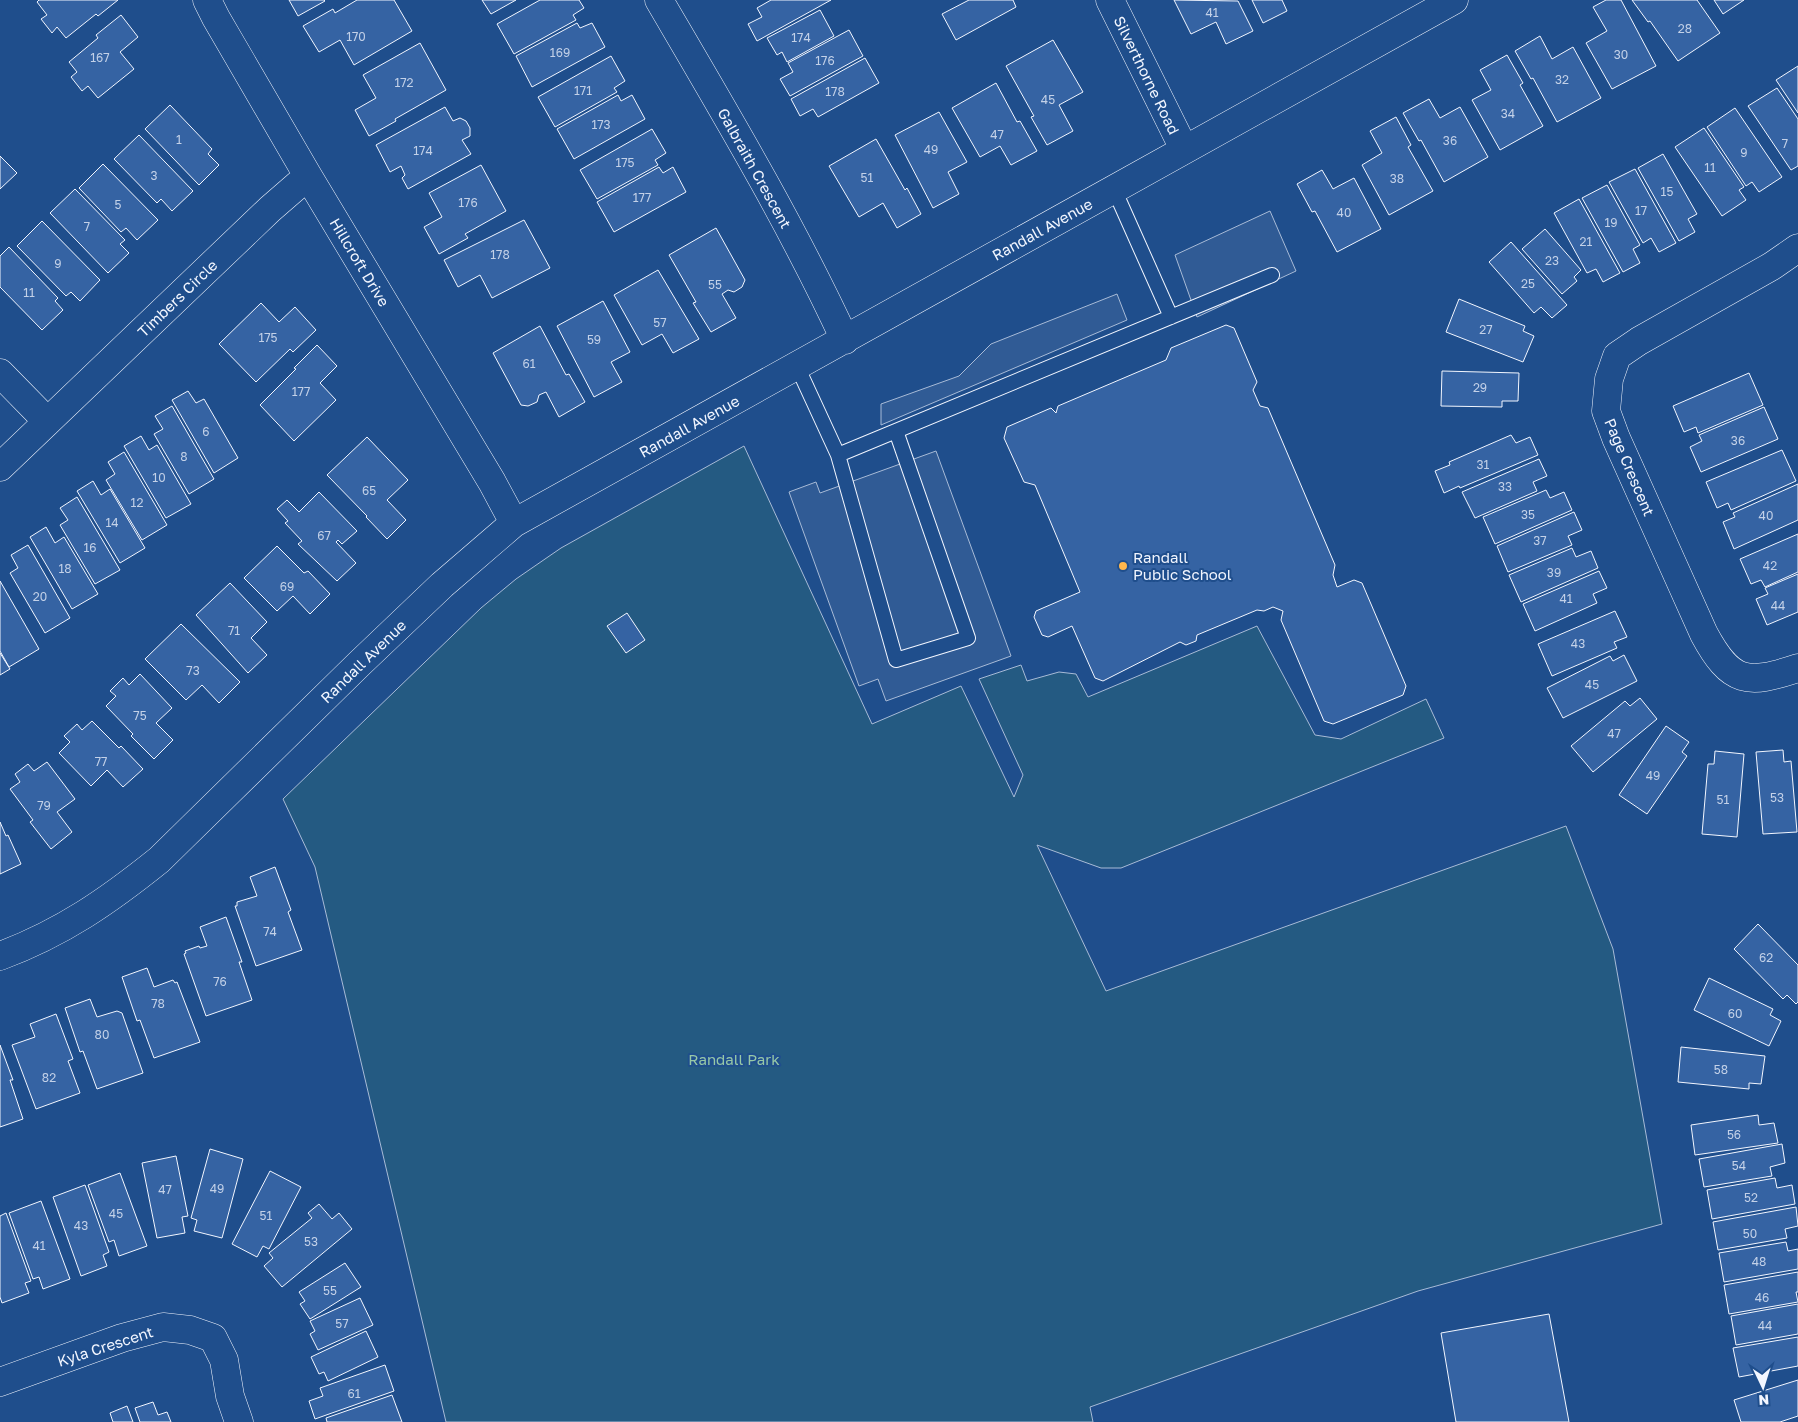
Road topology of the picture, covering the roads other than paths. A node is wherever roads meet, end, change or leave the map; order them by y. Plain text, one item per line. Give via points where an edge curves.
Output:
1 (207, 0) edge
2 (659, 0) edge
3 (1110, 0) edge
4 (1454, 0) edge
5 (1184, 149) junction
6 (308, 176) junction
7 (1114, 189) junction
8 (1798, 248) edge
9 (1272, 275) dead end
10 (1171, 317) junction
11 (845, 340) junction
12 (798, 366) junction
13 (0, 373) edge
14 (47, 421) junction
15 (896, 431) junction
16 (838, 455) junction
17 (0, 467) edge
18 (514, 523) junction
19 (1798, 668) edge
20 (0, 956) edge
21 (0, 1382) edge
22 (239, 1422) edge

1 - 6 street, Hillcroft Drive
2 - 11 street, Galbraith Crescent via 821,288
3 - 5 street, Silverthorne Road
4 - 5 street, Randall Avenue
5 - 7 street, Randall Avenue
6 - 14 street, Timbers Circle
6 - 18 street, Hillcroft Drive
7 - 10 lane
7 - 11 street, Randall Avenue
8 - 19 street, Page Crescent via 1617,356 1609,379 1606,411 1714,652 1728,670 1747,678 1770,677
9 - 10 lane
10 - 15 lane
11 - 12 street, Randall Avenue
12 - 16 lane
12 - 18 street, Randall Avenue
13 - 14 street
14 - 17 street, Timbers Circle
15 - 16 lane
15 - 16 lane via 968,638 896,660
18 - 20 street, Randall Avenue via 422,605 159,860 78,919 48,937
21 - 22 street, Kyla Crescent via 122,1338 163,1327 190,1330 213,1338 224,1360 230,1396

